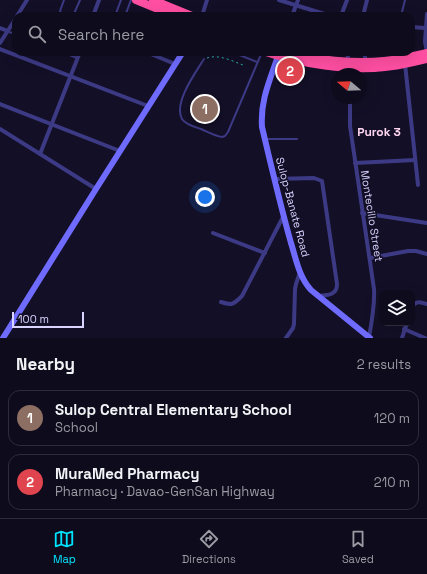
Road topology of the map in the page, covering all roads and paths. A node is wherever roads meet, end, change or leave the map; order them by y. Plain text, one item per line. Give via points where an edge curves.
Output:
1 (27, 0) edge
2 (64, 0) edge
3 (80, 0) edge
4 (99, 0) edge
5 (121, 0) edge
6 (131, 0) edge
7 (136, 0) edge
8 (153, 0) edge
9 (207, 0) edge
10 (279, 0) edge
11 (298, 0) edge
12 (347, 0) edge
13 (367, 0) edge
14 (405, 0) edge
15 (296, 6) junction
16 (19, 12) edge
17 (61, 12) edge
18 (75, 12) edge
19 (94, 12) edge
20 (116, 12) edge
21 (126, 12) edge
22 (165, 12) edge
23 (182, 12) edge
24 (203, 12) edge
25 (294, 12) edge
26 (317, 12) edge
27 (342, 12) edge
28 (364, 12) edge
29 (402, 12) edge
30 (427, 14) edge
31 (12, 24) edge
32 (415, 27) edge
33 (0, 28) edge
34 (425, 28) junction
35 (8, 31) junction
36 (12, 32) edge
37 (0, 43) edge
38 (0, 49) edge
39 (427, 52) edge
40 (12, 54) edge
41 (18, 56) edge
42 (72, 56) edge
43 (156, 56) edge
44 (180, 56) edge
45 (206, 56) edge
46 (242, 56) edge
47 (260, 56) edge
48 (277, 56) edge
49 (285, 56) edge
50 (307, 56) edge
51 (348, 56) edge
52 (365, 56) edge
53 (77, 58) joint
54 (204, 59) junction
55 (427, 59) edge
56 (346, 61) junction
57 (405, 61) junction
58 (257, 62) junction
59 (366, 62) junction
60 (175, 64) junction
61 (243, 65) dead end
62 (354, 68) edge
63 (70, 76) junction
64 (0, 104) edge
65 (350, 104) edge
66 (148, 106) junction
67 (52, 124) junction
68 (0, 129) edge
69 (265, 139) junction
70 (297, 139) dead end
71 (120, 151) junction
72 (40, 154) junction
73 (415, 160) junction
74 (355, 163) junction
75 (274, 179) junction
76 (418, 185) dead end
77 (96, 189) junction
78 (362, 213) junction
79 (283, 217) junction
80 (427, 224) edge
81 (213, 233) dead end
82 (264, 253) junction
83 (427, 254) edge
84 (370, 258) junction
85 (300, 272) junction
86 (317, 296) junction
87 (221, 302) dead end
88 (415, 303) edge
89 (427, 304) edge
90 (406, 326) edge
91 (404, 329) junction
92 (370, 337) edge
93 (3, 338) edge
94 (286, 338) edge
95 (402, 338) edge
96 (425, 338) edge

1 - 16 street
2 - 17 lane
3 - 18 lane
4 - 19 street
5 - 20 lane
6 - 21 lane
7 - 22 highway
8 - 23 highway
9 - 24 street
10 - 15 street
11 - 15 street
12 - 27 street
13 - 28 street
14 - 29 lane
15 - 25 street
15 - 26 street
30 - 34 street
31 - 35 street
32 - 34 street
33 - 35 street
34 - 39 street
35 - 36 lane
35 - 37 street
38 - 40 street
39 - 57 highway
41 - 63 street
42 - 53 lane
43 - 60 street
44 - 60 street
45 - 54 path
46 - 58 lane
47 - 58 lane
48 - 69 street, Sulop-Banate Road via 263,103 261,119
49 - 62 highway via 310,63
50 - 56 highway
51 - 56 street
52 - 59 street
53 - 63 street
54 - 58 lane via 184,92 181,116 190,125 222,137 228,132
54 - 61 path via 220,57
55 - 57 highway
56 - 62 highway
57 - 59 highway
57 - 62 highway via 384,67
57 - 73 street
59 - 62 highway
60 - 66 street
63 - 66 street
63 - 67 street
64 - 67 street
65 - 74 street, Montecillo Street
66 - 71 street
67 - 71 street
67 - 72 street
68 - 72 street
69 - 70 lane
69 - 75 street, Sulop-Banate Road
71 - 77 street
72 - 77 street
73 - 74 street
73 - 76 street
74 - 78 street, Montecillo Street
75 - 79 street, Sulop-Banate Road
75 - 86 street via 314,178 322,181 337,287 331,294
77 - 93 street
78 - 80 street
78 - 84 street, Montecillo Street
79 - 82 street
79 - 85 street, Sulop-Banate Road
81 - 82 street
82 - 87 street via 236,303
83 - 84 street via 408,251
84 - 92 street, Montecillo Street via 375,297
85 - 86 street, Sulop-Banate Road via 305,284
85 - 94 street via 295,289 294,324
86 - 92 street, Sulop-Banate Road
88 - 89 street
90 - 91 street
91 - 95 street
91 - 96 street

